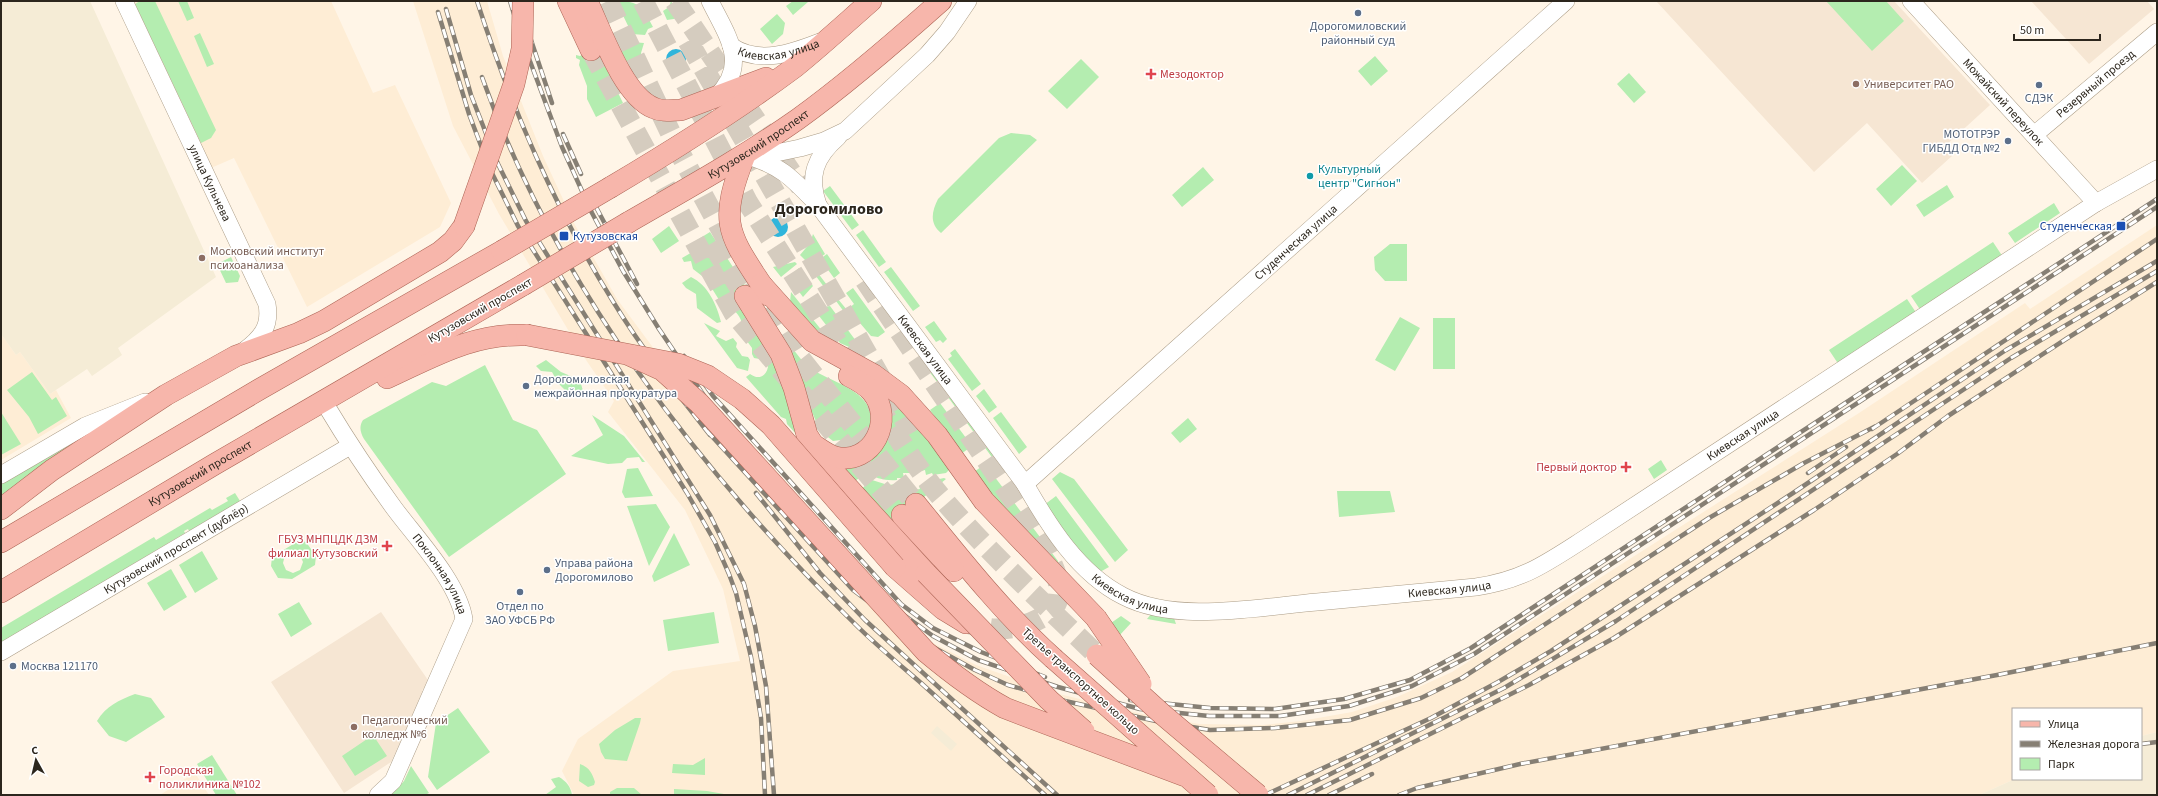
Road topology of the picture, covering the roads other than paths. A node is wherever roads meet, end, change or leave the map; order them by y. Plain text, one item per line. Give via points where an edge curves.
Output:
1 (124, 1) edge
2 (523, 1) edge
3 (568, 1) edge
4 (587, 1) edge
5 (710, 1) edge
6 (871, 1) edge
7 (941, 1) edge
8 (968, 1) edge
9 (1566, 1) edge
10 (1910, 1) edge
11 (2157, 32) edge
12 (828, 39) junction
13 (731, 46) junction
14 (591, 50) tunnel mouth
15 (796, 66) junction
16 (716, 98) junction
17 (845, 131) junction
18 (2034, 135) junction
19 (745, 155) junction
20 (2157, 169) edge
21 (2096, 203) junction
22 (818, 205) junction
23 (753, 290) junction
24 (629, 355) junction
25 (236, 356) junction
26 (166, 395) junction
27 (327, 406) junction
28 (256, 440) junction
29 (811, 443) junction
30 (350, 446) junction
31 (1, 475) edge
32 (1025, 484) junction
33 (1, 509) edge
34 (909, 510) tunnel mouth
35 (1, 542) edge
36 (1, 592) edge
37 (966, 623) tunnel mouth
38 (1, 652) edge
39 (1097, 655) tunnel mouth
40 (1162, 714) junction
41 (1103, 744) junction
42 (1185, 776) junction
43 (378, 795) edge
44 (1208, 795) edge
45 (1258, 795) edge

1 - 25 street, улица Кульнева via 267,304 266,330 258,340
2 - 25 main road, bridge via 522,49 514,84 464,226 454,241 324,321
3 - 14 main road
4 - 16 main road via 625,82 644,104 667,111 681,110
5 - 13 street, Киевская улица
6 - 12 main road
7 - 19 main road, Кутузовский проспект via 850,80
8 - 17 street, Киевская улица via 947,32 927,55
9 - 32 street, Студенческая улица
10 - 18 street, Можайский переулок
11 - 18 street, Резервный проезд
12 - 13 street, Киевская улица via 780,55 760,57 748,55
12 - 15 main road
13 - 16 street, Киевская улица via 735,66 726,88
15 - 16 main road
15 - 35 main road, bridge via 690,140
17 - 19 street via 800,148 771,154
17 - 22 street, Киевская улица via 822,153 816,165 812,186
18 - 21 street, Можайский переулок
19 - 22 street, Киевская улица via 781,169
19 - 23 main road via 730,197 728,212 729,226
19 - 28 main road, Кутузовский проспект, bridge
20 - 21 street, Киевская улица
21 - 32 street, Киевская улица via 1539,568 1496,584 1215,611 1184,612 1160,609 1124,597 1087,570 1048,523
22 - 32 street, Киевская улица
23 - 29 main road via 781,354
23 - 29 main road via 806,349 820,360 861,382 871,391 881,411 878,438 863,452 844,457 835,456
23 - 40 main road, bridge via 812,341 874,376 900,395 937,435 984,501 1096,618
24 - 27 main road, bridge via 527,335 497,335 459,344
24 - 37 main road, bridge via 678,364 708,376 742,399 771,425 895,567 943,609
24 - 41 main road, bridge via 662,370 699,403 926,652 954,676 1005,708
25 - 26 main road
26 - 31 street via 85,426
26 - 33 main road via 52,470
27 - 28 main road
27 - 30 street, Поклонная улица
28 - 36 main road, Кутузовский проспект
29 - 41 main road, bridge via 823,460 926,573 1049,700 1075,725
30 - 38 street, Кутузовский проспект (дублёр)
30 - 43 street, Поклонная улица via 444,574 456,595 464,618 393,781
34 - 42 main road, Третье транспортное кольцо, bridge via 1035,642
39 - 40 main road, bridge
40 - 45 main road, bridge
41 - 42 main road, bridge
42 - 44 main road, Третье транспортное кольцо, bridge

